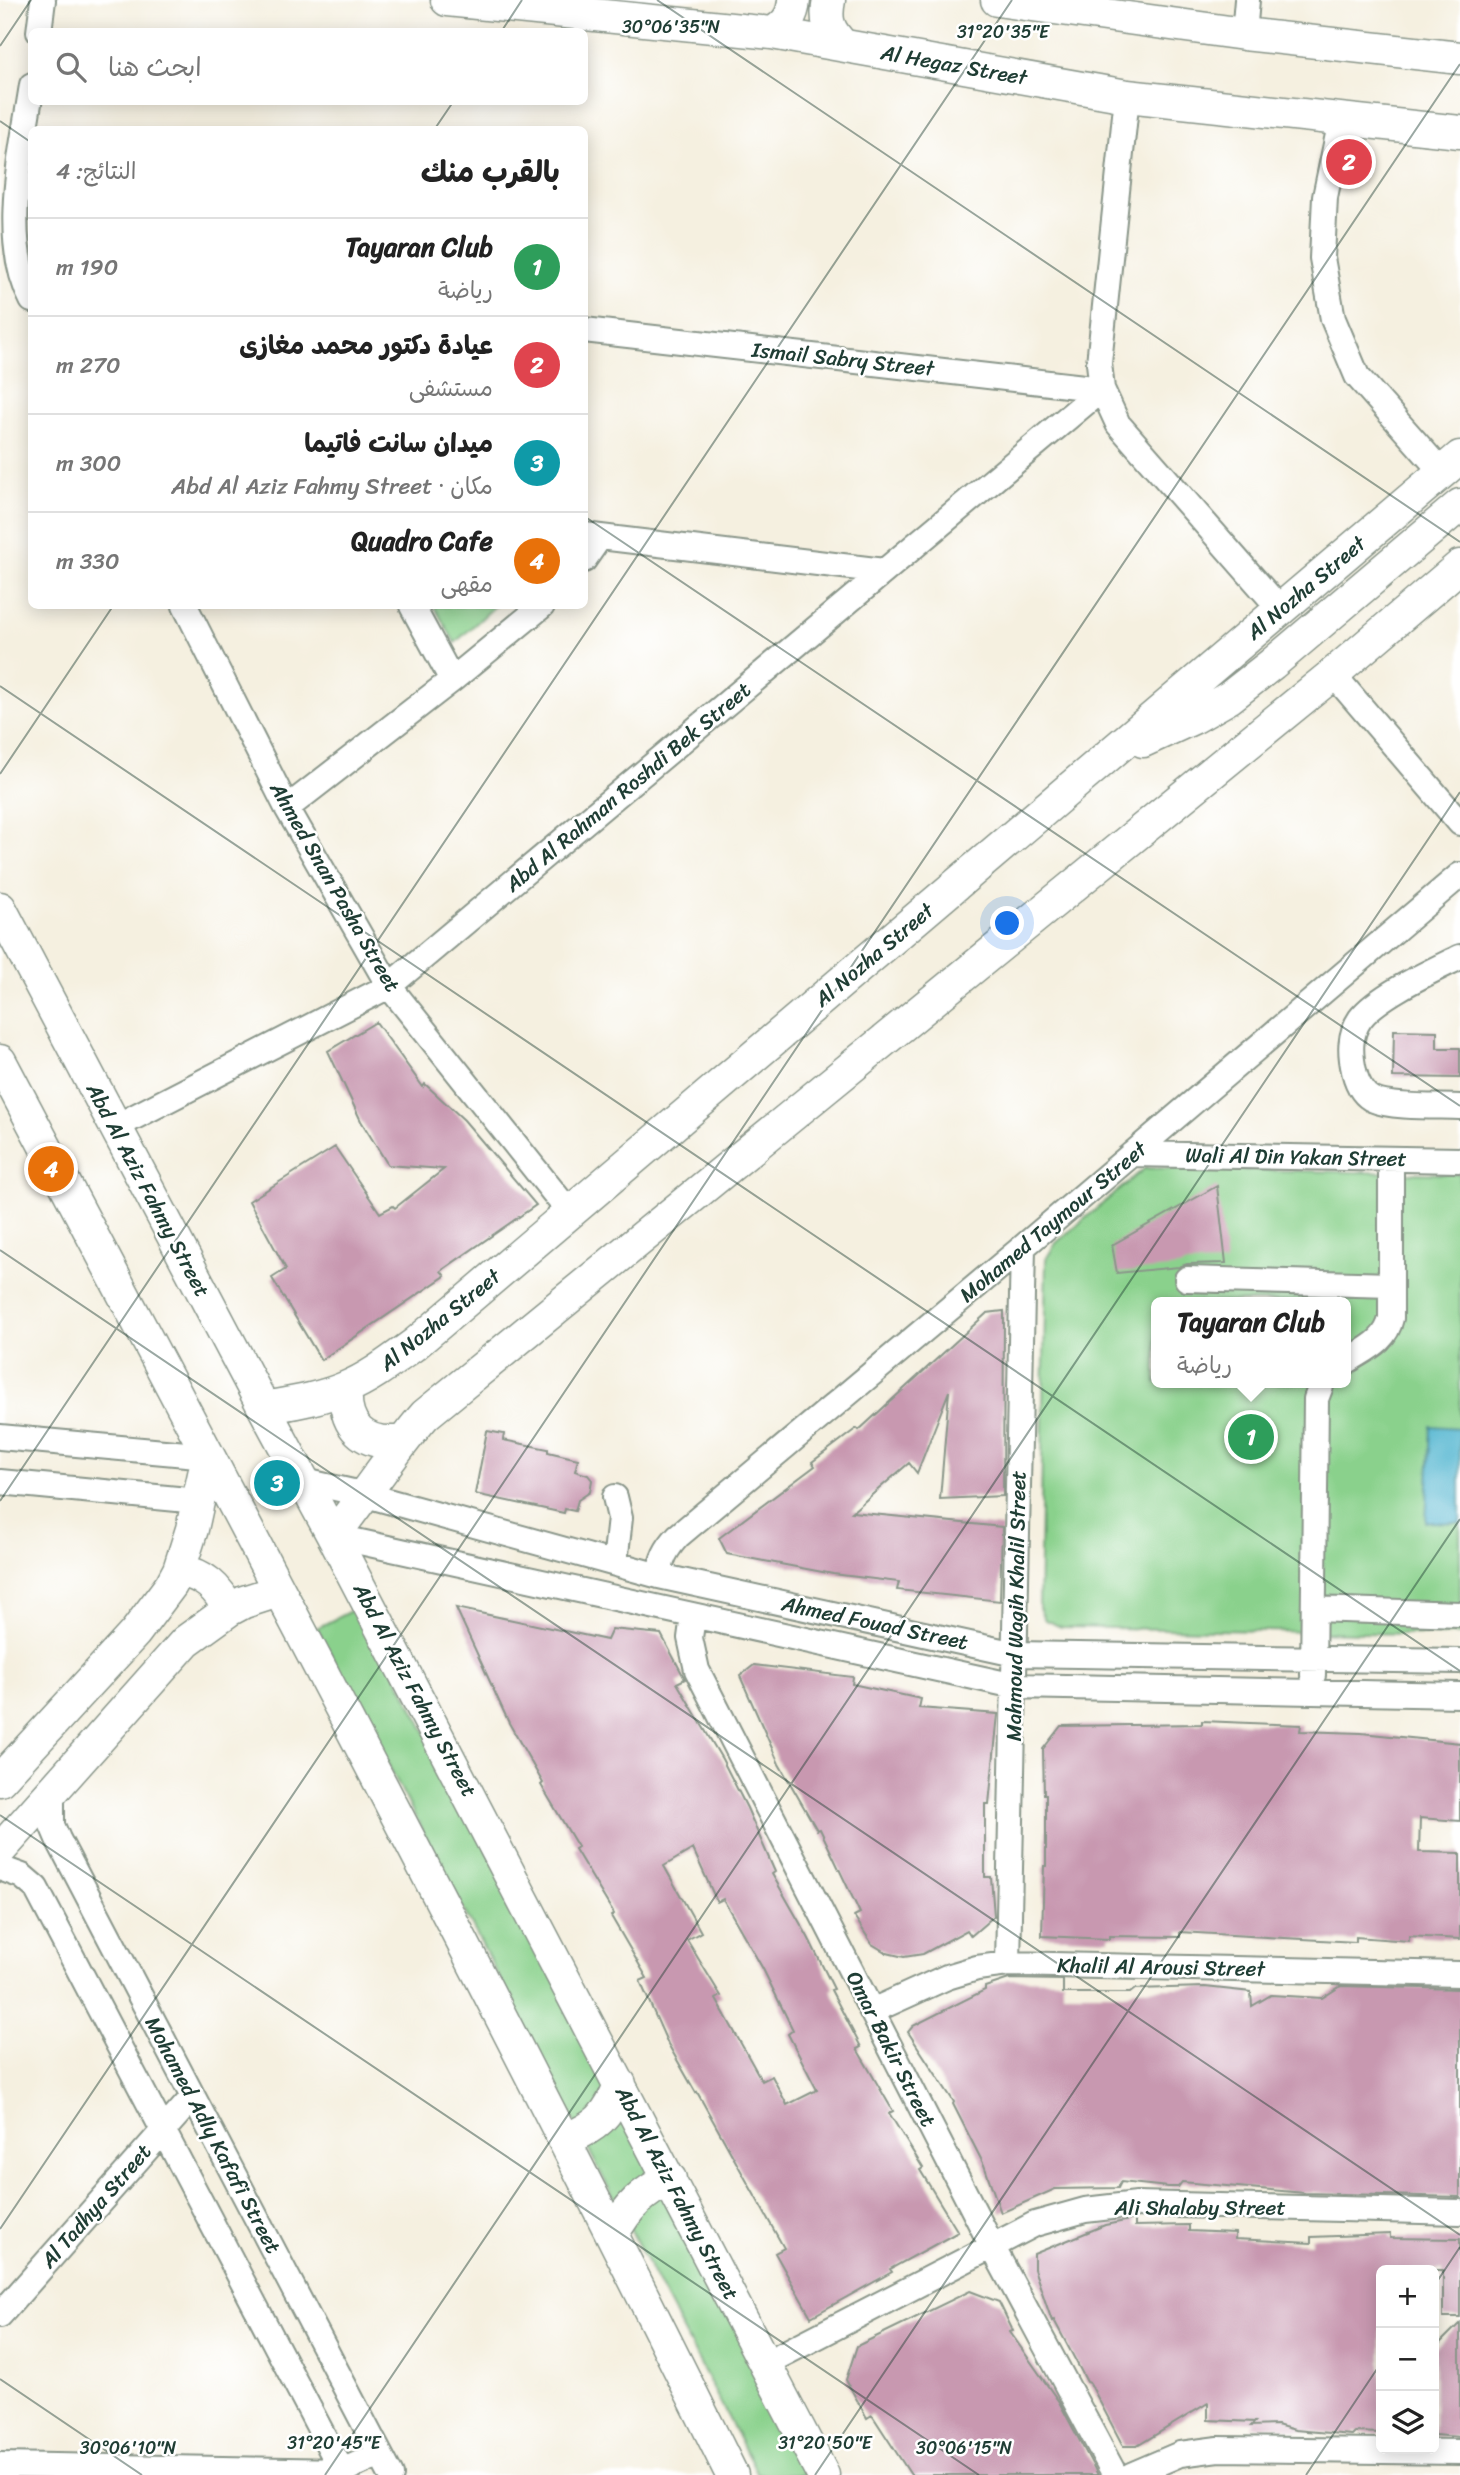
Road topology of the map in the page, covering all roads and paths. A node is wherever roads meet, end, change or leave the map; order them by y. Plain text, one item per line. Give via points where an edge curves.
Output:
1 (43, 0) edge
2 (447, 0) edge
3 (794, 0) edge
4 (829, 0) edge
5 (997, 0) edge
6 (1247, 0) edge
7 (40, 28) edge
8 (772, 33) junction
9 (1244, 33) junction
10 (843, 45) junction
11 (1460, 58) edge
12 (1127, 96) junction
13 (29, 105) edge
14 (1341, 120) junction
15 (1460, 132) edge
16 (17, 269) edge
17 (28, 292) edge
18 (588, 330) edge
19 (1102, 389) junction
20 (1451, 465) edge
21 (1460, 505) edge
22 (592, 536) edge
23 (1460, 566) edge
24 (884, 571) junction
25 (187, 609) edge
26 (414, 609) edge
27 (538, 609) edge
28 (1281, 610) junction
29 (1333, 674) junction
30 (452, 680) junction
31 (1110, 755) junction
32 (287, 808) junction
33 (1460, 823) edge
34 (1460, 875) edge
35 (0, 908) edge
36 (1460, 957) edge
37 (389, 986) junction
38 (0, 1061) edge
39 (1460, 1107) edge
40 (115, 1127) junction
41 (1132, 1154) junction
42 (1391, 1159) junction
43 (1460, 1160) edge
44 (570, 1213) junction
45 (1023, 1247) junction
46 (1187, 1279) dead end
47 (1391, 1285) junction
48 (1265, 1292) edge
49 (1351, 1359) edge
50 (346, 1388) junction
51 (1318, 1388) edge
52 (264, 1408) junction
53 (0, 1437) edge
54 (402, 1441) junction
55 (208, 1456) junction
56 (304, 1481) junction
57 (0, 1482) edge
58 (366, 1495) junction
59 (615, 1497) dead end
60 (198, 1501) junction
61 (333, 1535) junction
62 (615, 1563) junction
63 (179, 1570) junction
64 (659, 1576) junction
65 (278, 1591) junction
66 (1314, 1609) junction
67 (229, 1610) junction
68 (1460, 1614) edge
69 (692, 1616) junction
70 (1016, 1654) junction
71 (1313, 1658) junction
72 (1460, 1661) edge
73 (1015, 1685) junction
74 (1312, 1692) junction
75 (1460, 1695) edge
76 (0, 1780) edge
77 (52, 1791) junction
78 (0, 1850) edge
79 (0, 1868) edge
80 (1008, 1964) junction
81 (1460, 1974) edge
82 (872, 2011) junction
83 (620, 2084) junction
84 (193, 2096) junction
85 (163, 2130) junction
86 (565, 2140) junction
87 (670, 2179) junction
88 (1460, 2212) edge
89 (613, 2234) junction
90 (992, 2246) junction
91 (0, 2315) edge
92 (766, 2363) junction
93 (1460, 2452) edge
94 (0, 2465) edge
95 (386, 2465) edge
96 (343, 2473) edge
97 (732, 2475) edge
98 (824, 2475) edge
99 (1115, 2475) edge
100 (1131, 2475) edge

1 - 7 street
2 - 8 main road, Al Hegaz Street
3 - 8 main road via 787,22
4 - 10 main road via 826,17 831,32
5 - 9 main road
6 - 9 street
8 - 10 main road, Al Hegaz Street
9 - 11 main road
10 - 12 main road, Al Hegaz Street
12 - 14 main road, Al Hegaz Street
12 - 19 street via 1100,351
13 - 16 street via 14,212
14 - 15 main road, Al Hegaz Street
14 - 20 street via 1325,197 1322,258 1333,319 1357,376
16 - 17 street
18 - 19 street, Ismail Sabry Street
19 - 24 street, Abd Al Rahman Roshdi Bek Street
19 - 28 street via 1118,424
20 - 28 main road, Al Nozha Street
21 - 31 main road via 1230,697
22 - 24 street
23 - 29 main road
24 - 37 street, Abd Al Rahman Roshdi Bek Street
25 - 32 street, Ahmed Snan Pasha Street
26 - 30 street
27 - 30 street
28 - 31 main road, Al Nozha Street
29 - 33 street
29 - 54 main road via 482,1368 425,1415
30 - 32 street
31 - 44 main road, Al Nozha Street
32 - 37 street, Ahmed Snan Pasha Street
34 - 41 street, Mohamed Taymour Street
35 - 40 main road, Abd Al Aziz Fahmy Street
36 - 39 street via 1371,1008 1354,1031 1350,1054 1360,1088 1376,1101
37 - 40 street, Abd Al Rahman Roshdi Bek Street
37 - 44 street, Ahmed Snan Pasha Street
38 - 55 main road
40 - 52 main road, Abd Al Aziz Fahmy Street
41 - 42 street, Wali Al Din Yakan Street
41 - 45 street, Mohamed Taymour Street
42 - 43 street, Wali Al Din Yakan Street
42 - 47 street
44 - 50 main road, Al Nozha Street via 415,1343
45 - 64 street, Mohamed Taymour Street via 678,1536 664,1554
45 - 70 street, Mahmoud Wagih Khalil Street
46 - 48 street
47 - 48 street
47 - 49 street via 1388,1330
50 - 52 main road, Al Nozha Street
50 - 54 main road via 349,1420 359,1432 374,1440
51 - 66 street
52 - 56 main road, Abd Al Aziz Fahmy Street
53 - 55 street
54 - 58 main road
55 - 60 main road
55 - 65 main road
56 - 58 street, Ahmed Fouad Street
56 - 61 main road, Abd Al Aziz Fahmy Street
57 - 60 street
58 - 61 main road
58 - 62 street, Ahmed Fouad Street
59 - 62 street via 620,1518
60 - 63 main road
61 - 69 street, Ahmed Fouad Street
61 - 83 main road, Abd Al Aziz Fahmy Street
62 - 64 street, Ahmed Fouad Street
63 - 67 main road via 206,1580
63 - 76 main road via 135,1633
64 - 70 street, Ahmed Fouad Street
65 - 67 main road
65 - 86 main road
66 - 68 street
66 - 71 street
67 - 77 main road via 186,1641
69 - 73 street, Ahmed Fouad Street
69 - 82 street, Omar Bakir Street via 690,1638 697,1670
70 - 71 street, Ahmed Fouad Street
70 - 73 street, Mahmoud Wagih Khalil Street
71 - 72 street, Ahmed Fouad Street
71 - 74 street
73 - 74 street, Ahmed Fouad Street
73 - 80 street, Mahmoud Wagih Khalil Street
74 - 75 street, Ahmed Fouad Street
77 - 78 main road
77 - 84 street, Mohamed Adly Kafafi Street via 52,1825 58,1839
79 - 85 street, Mohamed Adly Kafafi Street via 22,1876 36,1888
80 - 81 street, Khalil Al Arousi Street
80 - 82 street, Khalil Al Arousi Street via 947,1977
82 - 90 street, Omar Bakir Street
83 - 86 main road via 601,2119
83 - 87 main road, Abd Al Aziz Fahmy Street
84 - 85 street, Al Tadhya Street
84 - 95 street, Mohamed Adly Kafafi Street
85 - 91 street, Al Tadhya Street
85 - 96 street, Mohamed Adly Kafafi Street
86 - 89 main road
87 - 89 main road via 636,2200
87 - 92 main road, Abd Al Aziz Fahmy Street
88 - 90 street, Ali Shalaby Street via 1137,2204 1085,2210 1035,2224
89 - 97 main road
90 - 92 street, Ali Shalaby Street
90 - 99 street, Omar Bakir Street
92 - 98 main road, Abd Al Aziz Fahmy Street
93 - 100 street via 1218,2449 1180,2454
94 - 96 street
95 - 96 street

